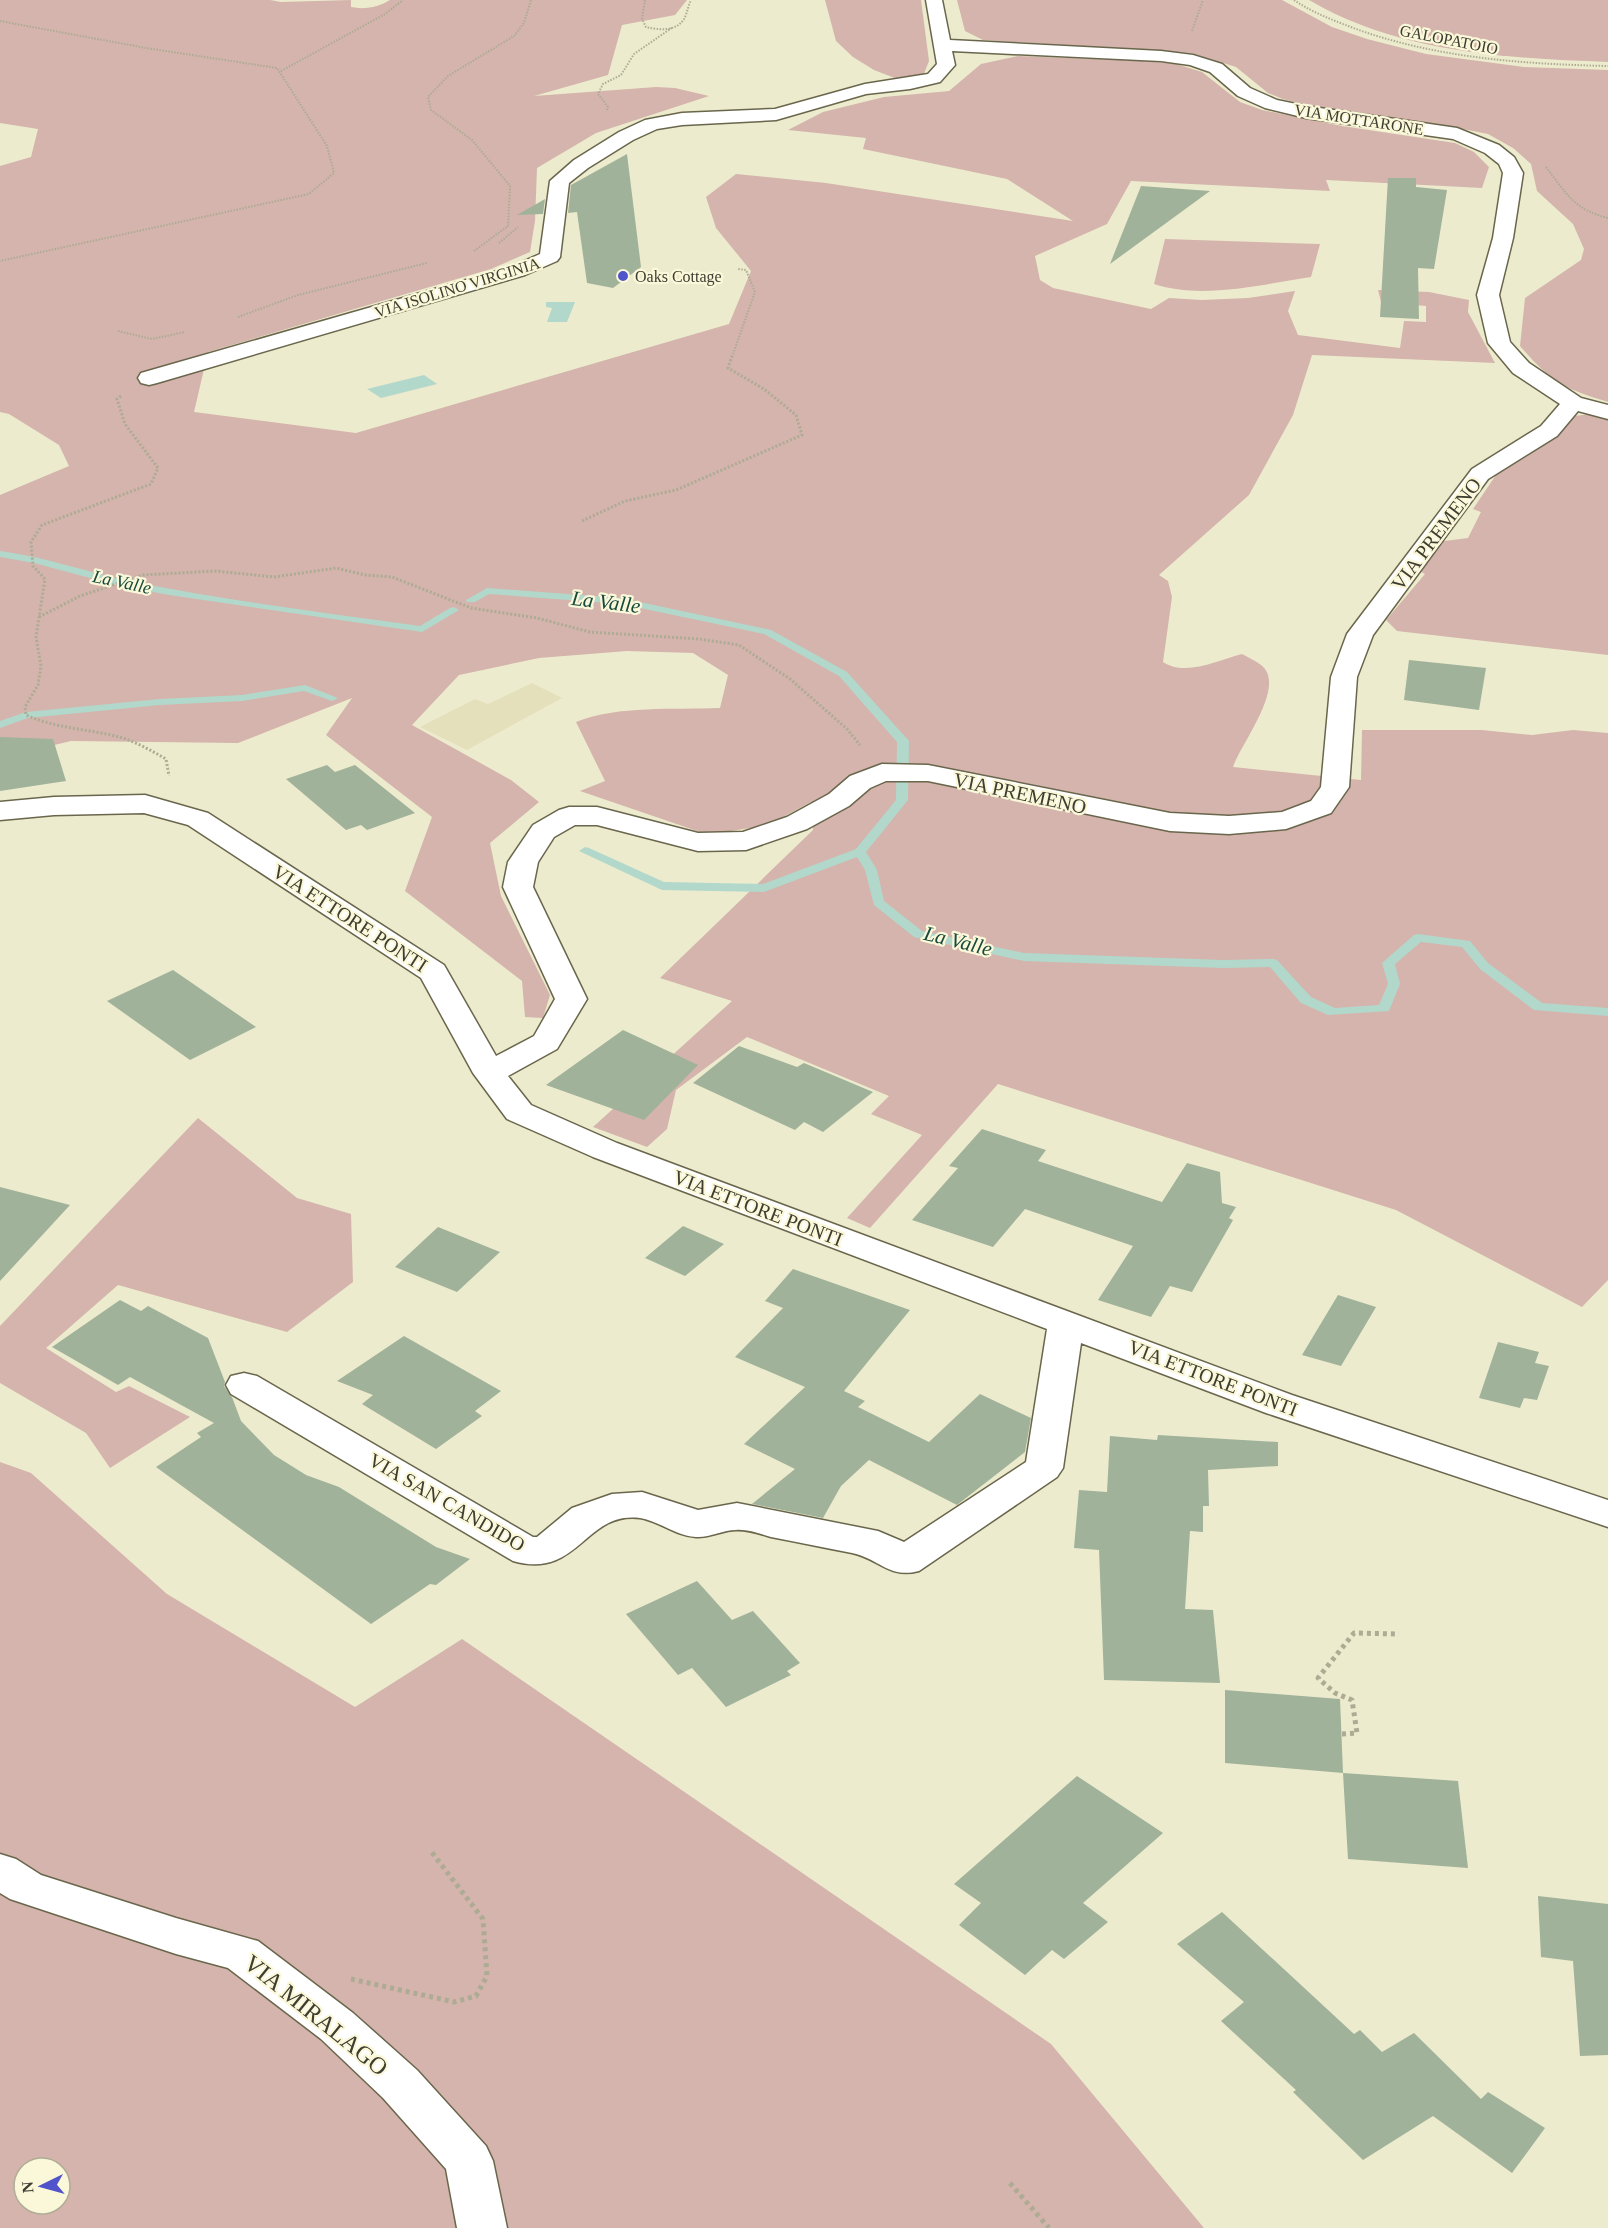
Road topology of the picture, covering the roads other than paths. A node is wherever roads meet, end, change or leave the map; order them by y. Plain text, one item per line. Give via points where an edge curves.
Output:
1 (934, 0) edge
2 (943, 45) junction
3 (149, 378) dead end
4 (1573, 403) junction
5 (1608, 412) edge
6 (0, 812) edge
7 (489, 1073) junction
8 (1066, 1322) junction
9 (244, 1384) dead end
10 (1608, 1514) edge
11 (0, 1871) edge
12 (482, 2228) edge

1 - 2 street
2 - 3 street, VIA ISOLINO VIRGINIA via 946,65 934,78 865,89 776,114 652,124 626,136 560,181 552,250 550,257 539,263
2 - 4 street, VIA MOTTARONE via 1193,60 1216,68 1244,92 1271,104 1457,134 1492,149 1507,161 1513,173 1503,238 1488,295 1499,343 1521,368
4 - 5 street, VIA MOTTARONE
4 - 7 street, VIA PREMENO via 1549,431 1480,474 1360,634 1344,677 1335,787 1321,807 1286,820 1229,825 1170,822 928,773 878,775 796,823 746,841 698,842 597,816 569,816 543,831 523,862 518,887 571,999 546,1042
6 - 7 street, VIA ETTORE PONTI via 54,806 145,804 198,819 433,972
7 - 8 street, VIA ETTORE PONTI via 519,1112 605,1150
8 - 9 street, VIA SAN CANDIDO via 1044,1468 905,1561 878,1545 737,1516 696,1524 642,1505 612,1507 586,1518 548,1550 527,1551
8 - 10 street, VIA ETTORE PONTI via 1279,1404
11 - 12 street, VIA MIRALAGO via 26,1887 242,1954 337,2026 400,2084 469,2161

